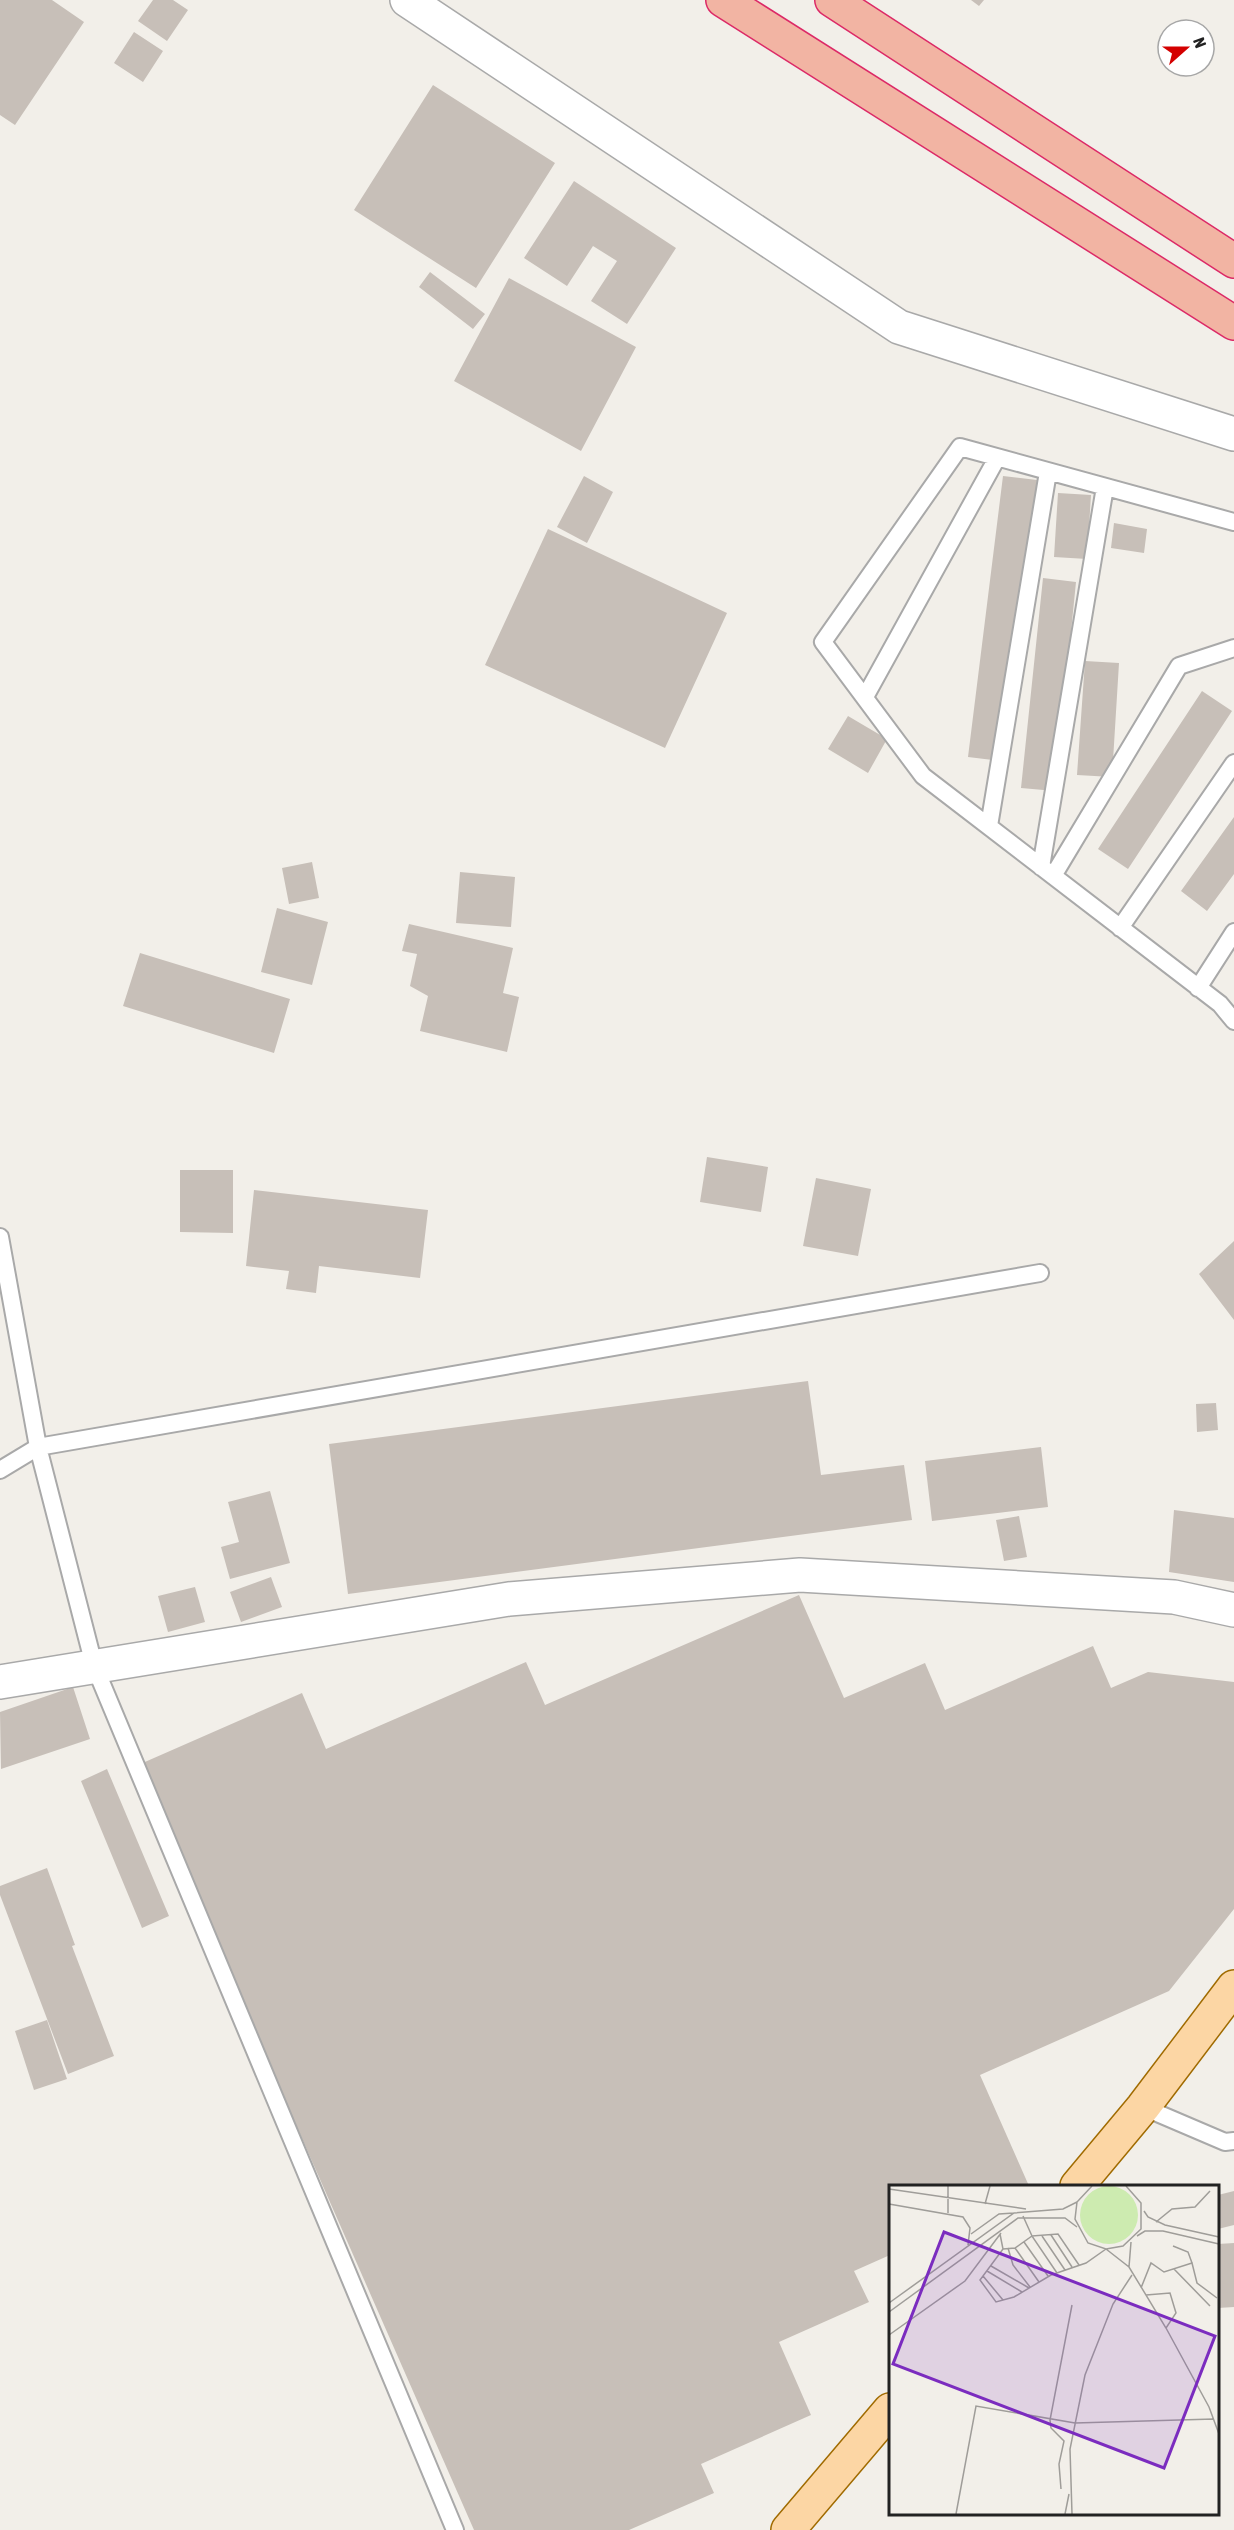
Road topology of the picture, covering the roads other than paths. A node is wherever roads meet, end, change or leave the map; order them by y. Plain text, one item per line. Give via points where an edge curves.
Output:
1 (407, 0) edge
2 (723, 0) edge
3 (832, 0) edge
4 (1234, 261) edge
5 (1234, 323) edge
6 (1234, 434) edge
7 (997, 458) junction
8 (1048, 472) junction
9 (1105, 487) junction
10 (1234, 522) edge
11 (1234, 648) edge
12 (865, 697) junction
13 (1234, 763) edge
14 (989, 826) junction
15 (1047, 872) junction
16 (1120, 928) junction
17 (1234, 932) edge
18 (1198, 988) junction
19 (1234, 1021) edge
20 (0, 1237) edge
21 (1040, 1273) dead end
22 (38, 1447) junction
23 (0, 1470) edge
24 (1234, 1610) edge
25 (94, 1665) junction
26 (0, 1682) edge
27 (1234, 1988) edge
28 (1143, 2108) junction
29 (1234, 2141) edge
30 (1079, 2185) edge
31 (889, 2412) edge
32 (455, 2530) edge
33 (788, 2530) edge

1 - 6 street via 899,327
2 - 5 highway
3 - 4 highway
7 - 8 lane
7 - 12 lane
7 - 12 lane via 960,447 823,642
8 - 9 lane
8 - 14 lane
9 - 10 lane
9 - 15 lane
11 - 15 lane via 1179,666
12 - 14 lane via 923,776
13 - 16 lane
14 - 15 lane
15 - 16 lane
16 - 18 lane
17 - 18 lane
18 - 19 lane via 1220,1004
20 - 22 lane
21 - 22 lane
22 - 23 lane
22 - 25 lane
24 - 25 street via 1174,1597 800,1575 509,1599
25 - 26 street
25 - 32 lane
27 - 28 main road
28 - 29 lane via 1225,2142
28 - 30 main road
31 - 33 main road

